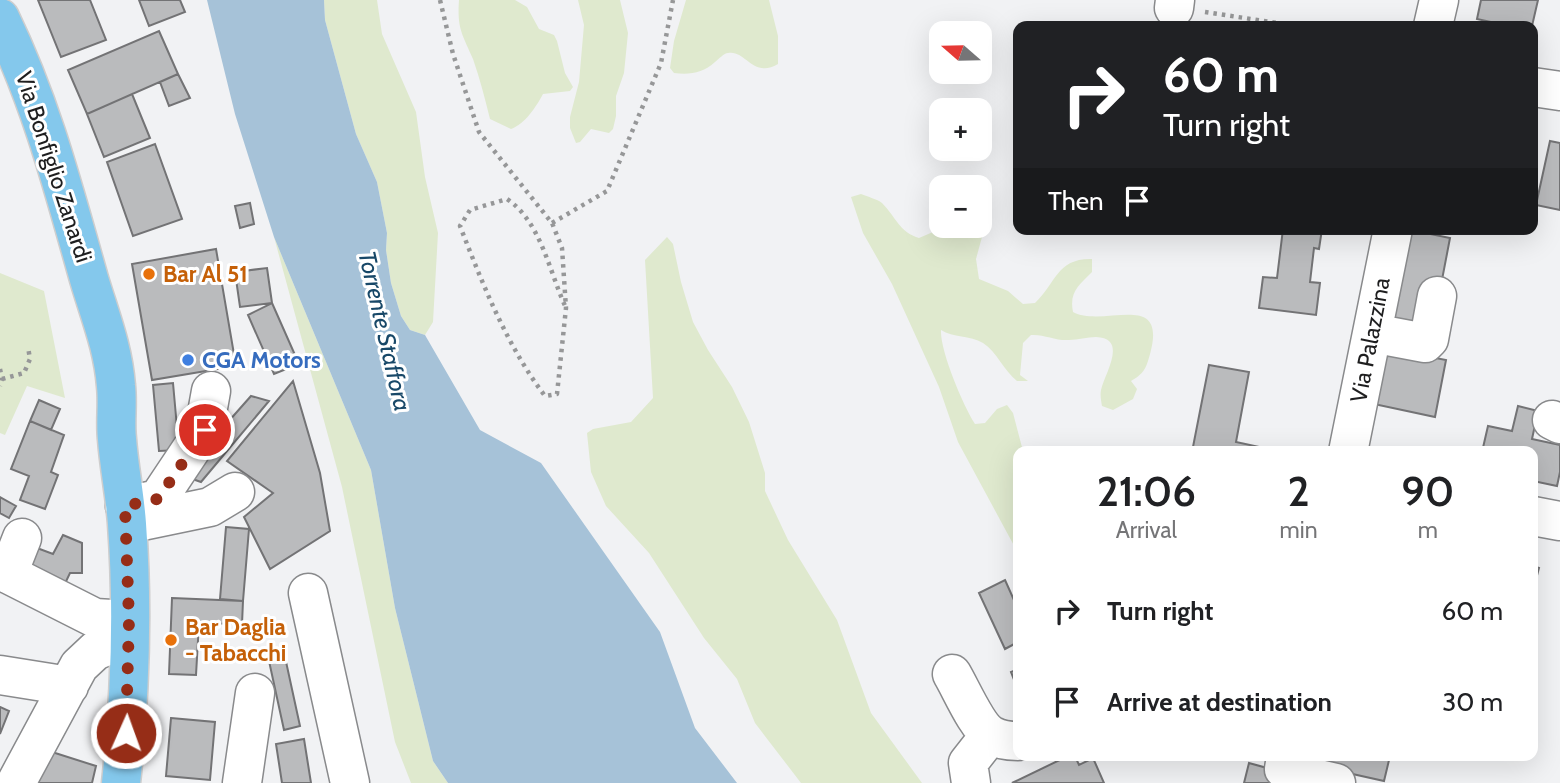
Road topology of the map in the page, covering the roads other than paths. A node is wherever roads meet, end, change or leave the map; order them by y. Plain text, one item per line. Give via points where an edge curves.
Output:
1 (1439, 0) edge
2 (0, 18) edge
3 (1434, 21) edge
4 (1538, 88) edge
5 (1560, 91) edge
6 (1392, 235) edge
7 (1437, 296) dead end
8 (1372, 333) junction
9 (211, 391) dead end
10 (1349, 446) edge
11 (235, 492) dead end
12 (126, 515) junction
13 (22, 538) dead end
14 (308, 593) dead end
15 (129, 628) junction
16 (952, 674) dead end
17 (0, 675) edge
18 (69, 686) junction
19 (255, 693) dead end
20 (1004, 738) edge
21 (1282, 772) edge
22 (16, 783) edge
23 (121, 783) edge
24 (242, 783) edge
25 (350, 783) edge
26 (971, 783) edge
27 (1336, 783) edge

1 - 3 street
2 - 12 main road, Via Bonfiglio Zanardi via 39,108 89,278 87,329 98,390 116,436
4 - 5 street
6 - 8 street, Via Palazzina
7 - 8 street via 1425,343
8 - 10 street, Via Palazzina
9 - 12 street via 205,430 158,499
11 - 12 street via 210,508
12 - 15 main road, Via Bonfiglio Zanardi
13 - 15 street via 10,575 95,618
14 - 25 street
15 - 18 street via 79,666
15 - 23 main road, Via Bonfiglio Zanardi
16 - 20 street via 981,724
17 - 18 street
18 - 22 street
19 - 24 street
20 - 26 street via 968,763
21 - 27 street

